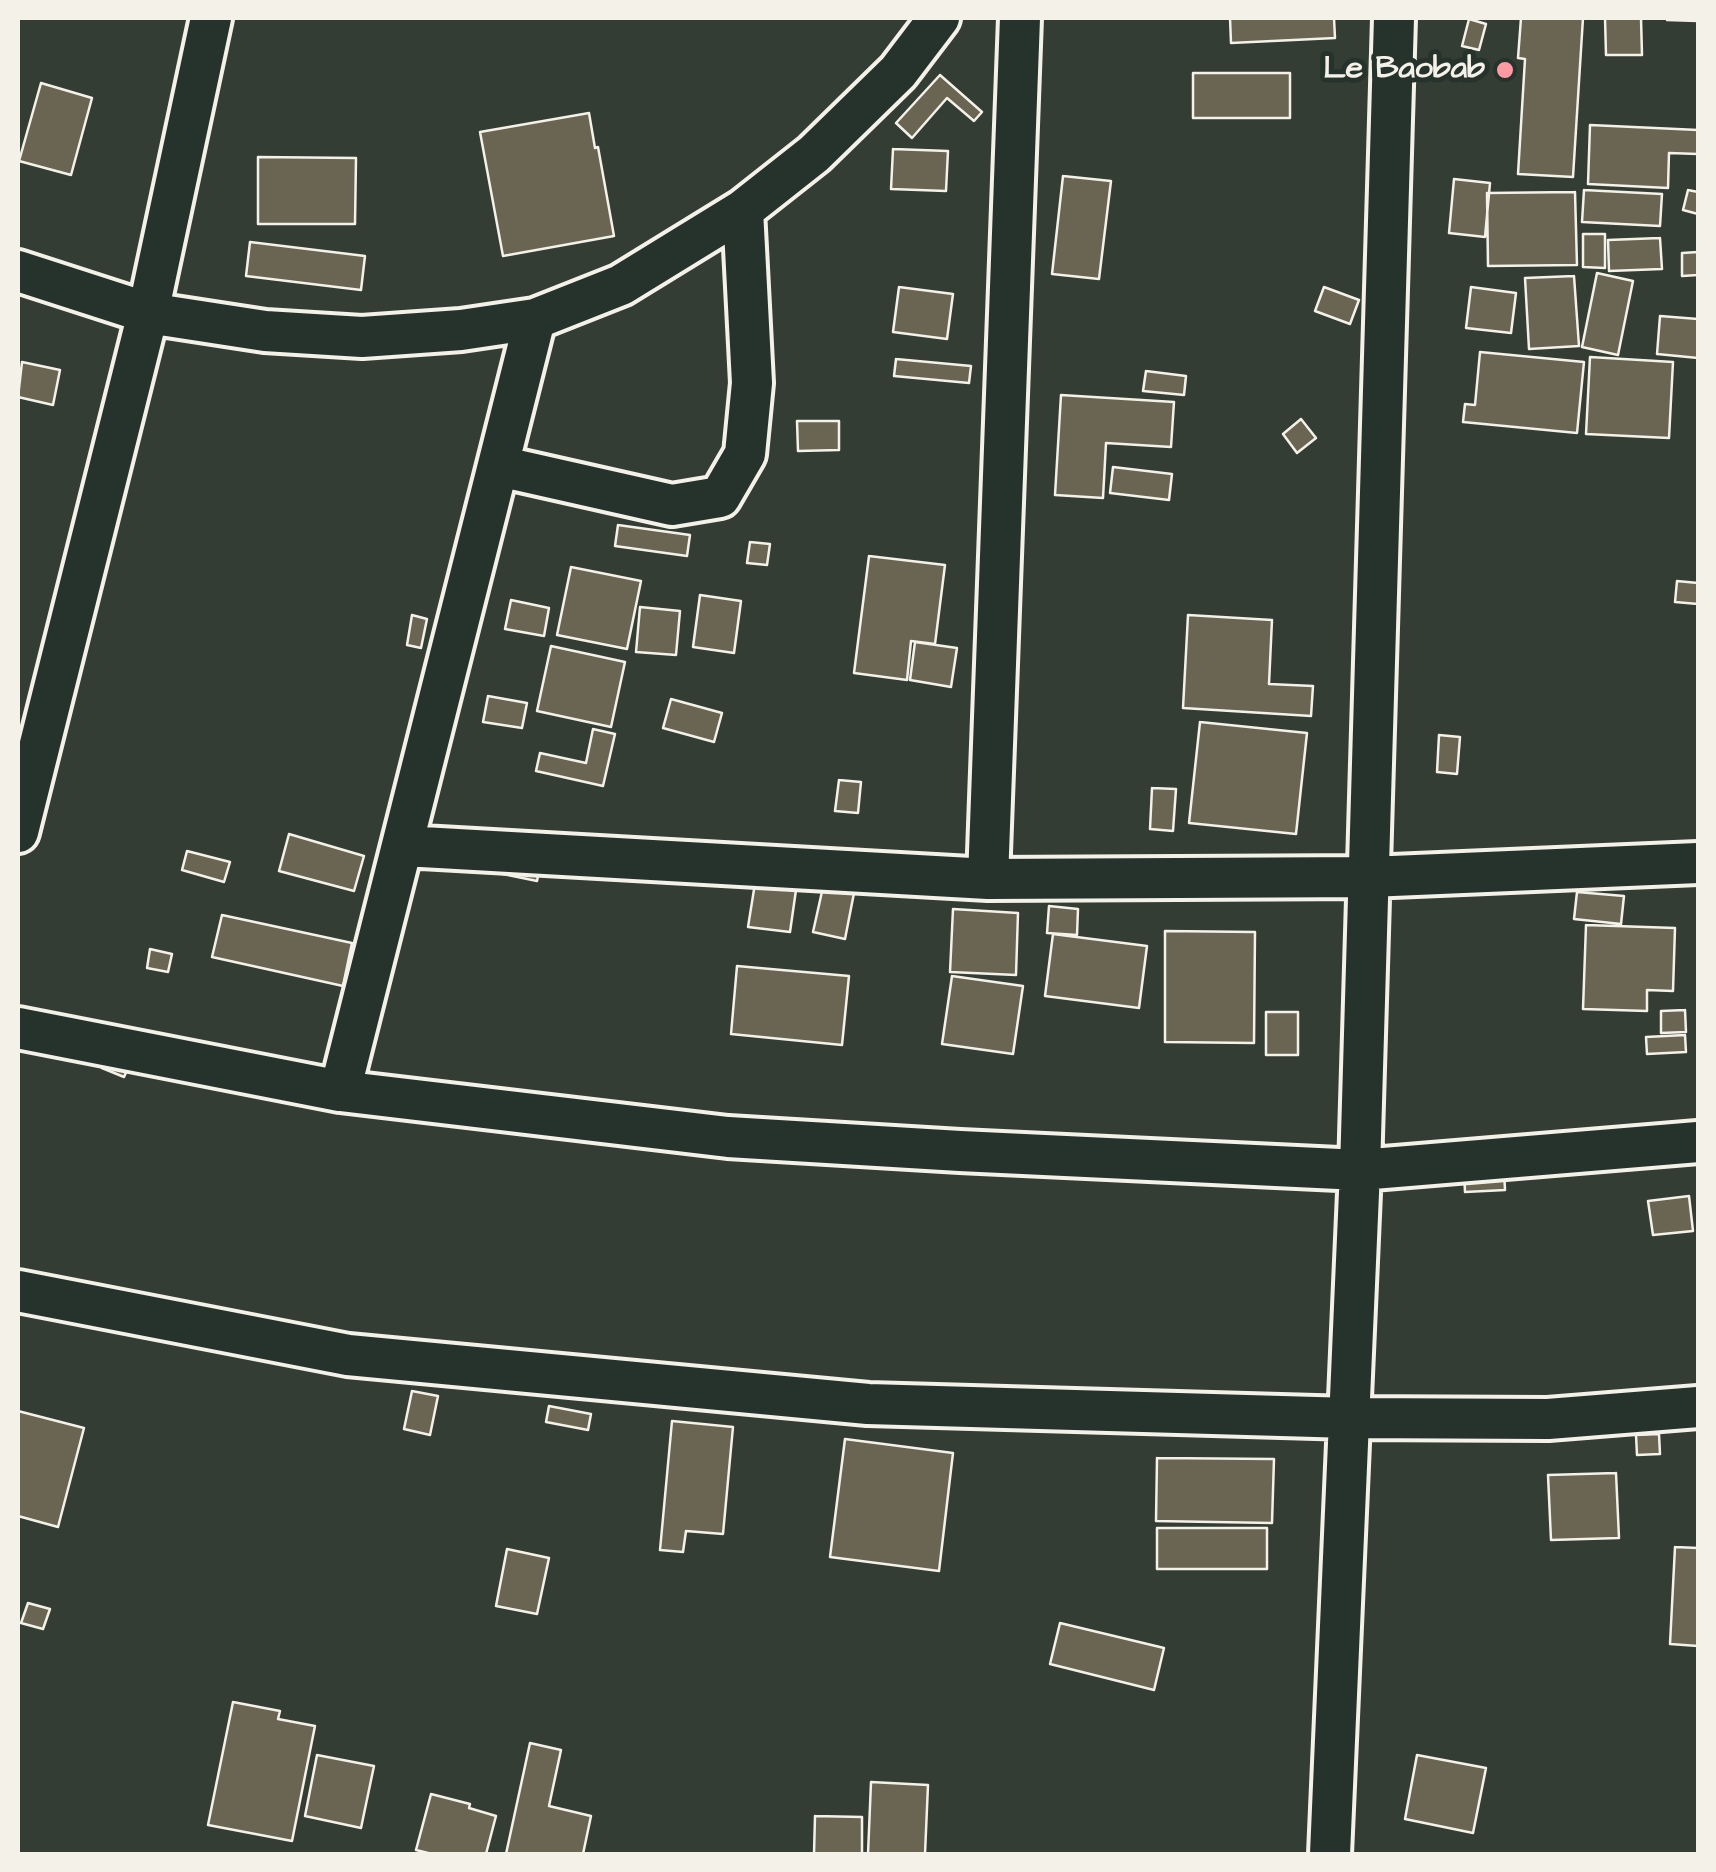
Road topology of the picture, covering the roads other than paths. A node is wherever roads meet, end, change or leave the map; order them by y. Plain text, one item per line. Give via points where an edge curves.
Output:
1 (210, 18) edge
2 (939, 18) edge
3 (1020, 18) edge
4 (1394, 18) edge
5 (743, 210) junction
6 (18, 271) edge
7 (148, 313) junction
8 (535, 319) junction
9 (499, 466) junction
10 (18, 832) edge
11 (404, 846) junction
12 (1698, 863) edge
13 (1368, 877) junction
14 (988, 879) junction
15 (18, 1028) edge
16 (340, 1092) junction
17 (1698, 1142) edge
18 (1360, 1170) junction
19 (18, 1292) edge
20 (1698, 1407) edge
21 (1350, 1418) junction
22 (1330, 1854) edge

1 - 7 street
2 - 5 street via 898,72 814,154
3 - 14 street
4 - 13 street
5 - 8 street via 621,284
5 - 9 street via 752,384 745,454 720,497 672,505
6 - 7 street
7 - 8 street via 362,336
7 - 10 street
8 - 9 street
9 - 11 street
11 - 14 street
11 - 16 street
12 - 13 street
13 - 14 street
13 - 18 street
15 - 16 street
16 - 18 street via 728,1137
17 - 18 street
18 - 21 street
19 - 21 street via 348,1355 868,1404
20 - 21 street via 1548,1419
21 - 22 street

